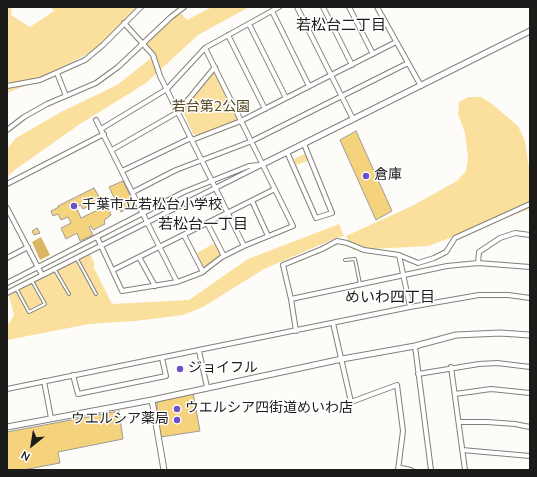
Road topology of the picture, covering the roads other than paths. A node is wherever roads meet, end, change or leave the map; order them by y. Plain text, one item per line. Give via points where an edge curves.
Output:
1 (141, 7) edge
2 (184, 7) edge
3 (279, 7) edge
4 (297, 7) edge
5 (323, 7) edge
6 (349, 7) edge
7 (377, 7) edge
8 (272, 11) junction
9 (124, 23) junction
10 (249, 24) junction
11 (530, 31) edge
12 (228, 35) junction
13 (396, 42) junction
14 (143, 43) junction
15 (205, 48) junction
16 (373, 54) junction
17 (408, 63) junction
18 (352, 64) junction
19 (215, 67) junction
20 (57, 73) junction
21 (332, 75) junction
22 (7, 86) edge
23 (309, 86) junction
24 (421, 86) junction
25 (167, 90) junction
26 (66, 96) junction
27 (342, 96) junction
28 (286, 98) junction
29 (265, 109) junction
30 (178, 112) junction
31 (353, 119) junction
32 (96, 120) dead end
33 (242, 121) junction
34 (101, 129) junction
35 (7, 130) edge
36 (104, 134) junction
37 (192, 139) junction
38 (252, 141) junction
39 (304, 144) junction
40 (112, 150) junction
41 (287, 152) junction
42 (202, 160) junction
43 (263, 164) junction
44 (122, 171) junction
45 (212, 181) junction
46 (7, 184) edge
47 (216, 188) junction
48 (276, 190) junction
49 (133, 192) junction
50 (252, 201) junction
51 (530, 204) edge
52 (7, 208) edge
53 (144, 213) junction
54 (228, 213) junction
55 (148, 222) junction
56 (206, 223) junction
57 (184, 235) junction
58 (530, 235) edge
59 (268, 236) junction
60 (97, 237) junction
61 (101, 246) junction
62 (244, 246) junction
63 (28, 247) junction
64 (160, 247) junction
65 (399, 255) junction
66 (224, 256) junction
67 (139, 257) junction
68 (7, 258) edge
69 (76, 258) junction
70 (345, 260) dead end
71 (478, 263) junction
72 (38, 267) junction
73 (530, 267) edge
74 (54, 269) junction
75 (113, 270) junction
76 (203, 272) junction
77 (42, 275) junction
78 (402, 276) junction
79 (32, 280) junction
80 (177, 282) junction
81 (7, 283) edge
82 (360, 284) junction
83 (155, 286) junction
84 (16, 288) junction
85 (7, 293) edge
86 (69, 294) dead end
87 (96, 294) dead end
88 (530, 298) edge
89 (291, 299) junction
90 (410, 308) junction
91 (333, 323) junction
92 (296, 331) junction
93 (530, 335) edge
94 (414, 346) junction
95 (199, 351) junction
96 (162, 358) junction
97 (342, 359) junction
98 (451, 367) junction
99 (530, 367) edge
100 (418, 374) junction
101 (73, 375) junction
102 (44, 381) junction
103 (207, 387) junction
104 (7, 389) edge
105 (530, 393) edge
106 (455, 394) junction
107 (152, 400) junction
108 (51, 418) junction
109 (458, 422) junction
110 (7, 427) edge
111 (530, 427) edge
112 (462, 450) junction
113 (530, 456) edge
114 (164, 470) edge
115 (398, 470) edge
116 (411, 470) edge
117 (431, 470) edge
118 (465, 470) edge

1 - 9 street
2 - 14 street
3 - 8 street
4 - 21 street
5 - 18 street
6 - 16 street
7 - 13 street
8 - 10 street
8 - 23 street
9 - 14 street
9 - 20 street via 85,60
10 - 12 street
10 - 28 street
11 - 24 street
12 - 15 street
12 - 29 street
13 - 16 street
13 - 17 street
14 - 25 street via 153,55
14 - 26 street via 118,68 102,79
15 - 19 street
15 - 25 street
16 - 18 street
17 - 24 street
17 - 27 street
18 - 21 street
19 - 30 street
19 - 33 street
20 - 22 street via 40,80
20 - 26 street
21 - 23 street
21 - 27 street
23 - 28 street
24 - 31 street
25 - 30 street
25 - 34 street
26 - 35 street via 46,104
27 - 31 street
27 - 38 street
28 - 29 street
29 - 33 street
30 - 37 street
30 - 40 street
31 - 39 street
32 - 34 street
33 - 37 street
33 - 38 street
34 - 36 street
36 - 40 street
36 - 46 street
37 - 42 street
37 - 44 street
38 - 42 street
38 - 43 street
39 - 41 street
39 - 41 street via 332,213 316,218
40 - 44 street
41 - 43 street
42 - 45 street
42 - 49 street
43 - 45 street via 249,166
43 - 47 street
43 - 48 street
44 - 49 street
45 - 47 street
45 - 53 street
47 - 54 street
47 - 55 street
48 - 50 street
48 - 59 street via 293,226
49 - 53 street
50 - 54 street
50 - 59 street
51 - 65 street via 455,238 446,252 434,258 418,264
52 - 63 street
53 - 55 street
53 - 60 street
54 - 56 street
54 - 62 street
55 - 61 street
55 - 64 street
56 - 57 street
56 - 66 street
57 - 64 street
57 - 76 street
58 - 71 street via 514,233 500,238 478,252
59 - 62 street
60 - 61 street
60 - 72 street
61 - 69 street
61 - 75 street
62 - 66 street
63 - 68 street
63 - 72 street
64 - 67 street
64 - 80 street
65 - 78 street
65 - 89 street via 364,250 336,241 283,265
66 - 76 street
67 - 75 street
67 - 83 street
69 - 74 street
69 - 87 lane
70 - 82 lane via 355,259
71 - 73 street
71 - 78 street via 447,266
72 - 77 street
72 - 81 street
74 - 77 street
74 - 86 lane
75 - 83 street via 122,291
76 - 80 street
77 - 79 street
78 - 82 street
78 - 90 street
79 - 84 street
79 - 84 lane via 45,304 29,312
80 - 83 street
82 - 89 street
84 - 85 street
88 - 90 street via 478,295
89 - 92 street
90 - 91 street
91 - 92 street
91 - 97 street
92 - 95 street
93 - 94 street via 456,335
94 - 97 street
94 - 100 street
95 - 96 street
95 - 103 street
96 - 101 street
96 - 101 street via 166,376 78,394
97 - 103 street
97 - 115 street via 351,402 396,385 403,431
98 - 99 street via 497,363
98 - 100 street
98 - 106 street
100 - 117 street
101 - 102 street
102 - 104 street
102 - 108 street
103 - 107 street
105 - 106 street via 491,389
106 - 109 street
107 - 108 street
107 - 114 street
108 - 110 street
109 - 111 street
109 - 112 street
112 - 113 street
112 - 118 street
115 - 116 street

